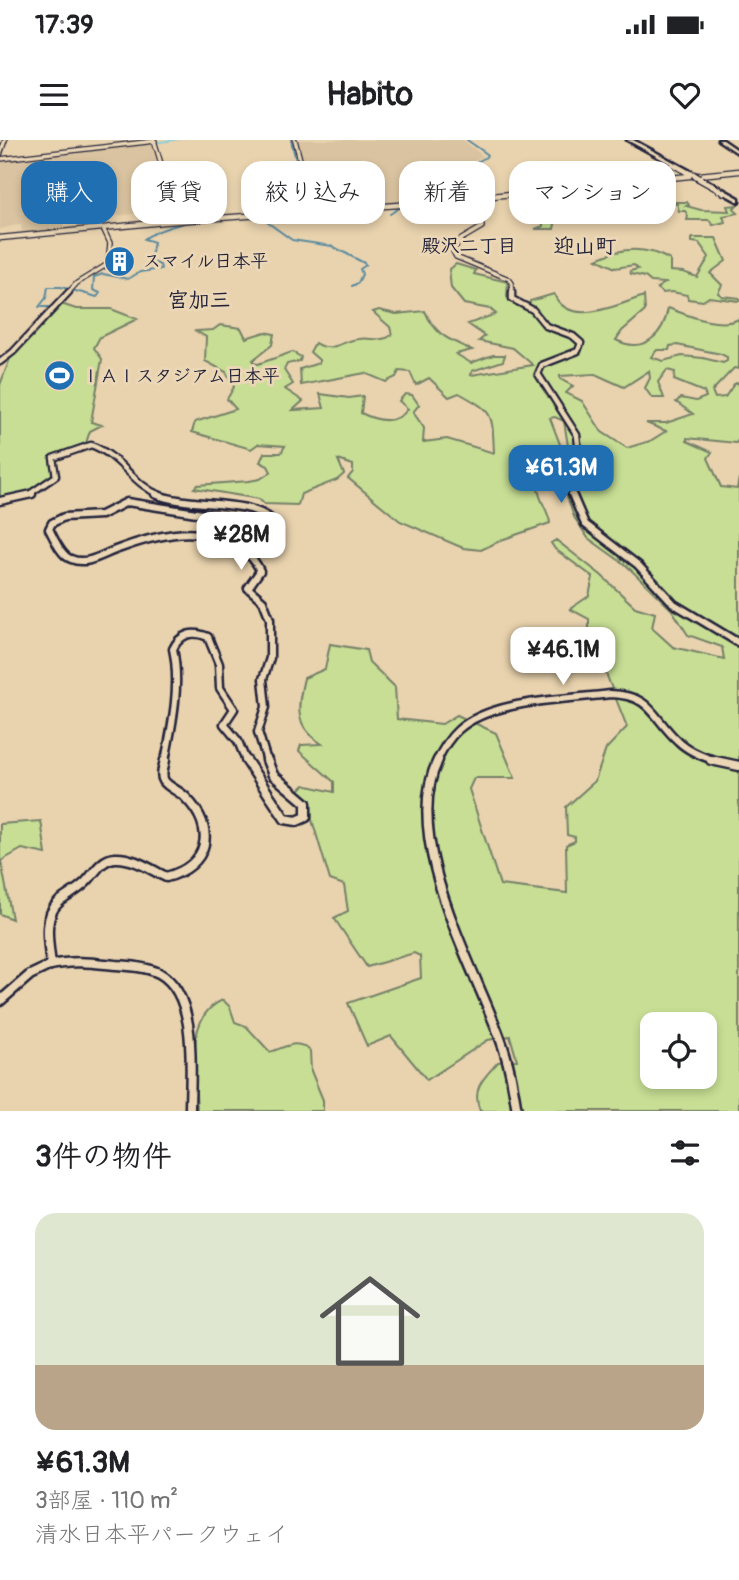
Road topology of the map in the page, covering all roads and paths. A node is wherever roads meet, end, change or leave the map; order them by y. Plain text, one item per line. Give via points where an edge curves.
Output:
1 (5, 140) edge
2 (295, 140) edge
3 (629, 140) edge
4 (721, 140) edge
5 (155, 142) edge
6 (739, 152) edge
7 (0, 157) edge
8 (161, 161) edge
9 (300, 161) edge
10 (739, 171) edge
11 (694, 176) junction
12 (495, 196) edge
13 (739, 200) edge
14 (146, 224) edge
15 (482, 224) edge
16 (103, 228) junction
17 (0, 238) edge
18 (0, 362) edge
19 (0, 501) edge
20 (739, 643) edge
21 (739, 766) edge
22 (51, 965) junction
23 (0, 1001) edge
24 (190, 1111) edge
25 (517, 1111) edge

1 - 7 street
2 - 9 street
3 - 11 highway
4 - 6 highway
5 - 7 street
5 - 8 street
10 - 11 main road
11 - 12 main road
11 - 13 highway
14 - 16 main road
15 - 20 street via 455,246 456,257 509,279 513,286 510,298 537,315 545,326 573,336 582,345 538,372 577,435 579,454 572,495 580,516 596,535 643,570 674,604
16 - 17 main road
16 - 18 street via 110,243 108,264 77,284
19 - 22 street via 33,495 56,476 54,458 91,445 121,460 156,494 271,517 270,523 260,526 122,502 101,515 58,519 49,529 62,552 75,562 202,532 228,540 255,562 260,571 248,588 262,601 271,637 259,741 272,775 308,808 306,817 297,821 280,813 249,768 238,741 225,729 234,709 220,688 220,669 208,637 196,632 183,635 173,649 172,727 162,776 193,806 205,839 204,852 187,870 166,877 134,860 105,860 51,912
21 - 25 street via 689,750 646,702 621,694 507,710 476,718 449,738 433,774 426,821 435,875 501,1040
22 - 23 street via 30,975
22 - 24 street via 80,962 139,967 169,979 179,993 187,1023

